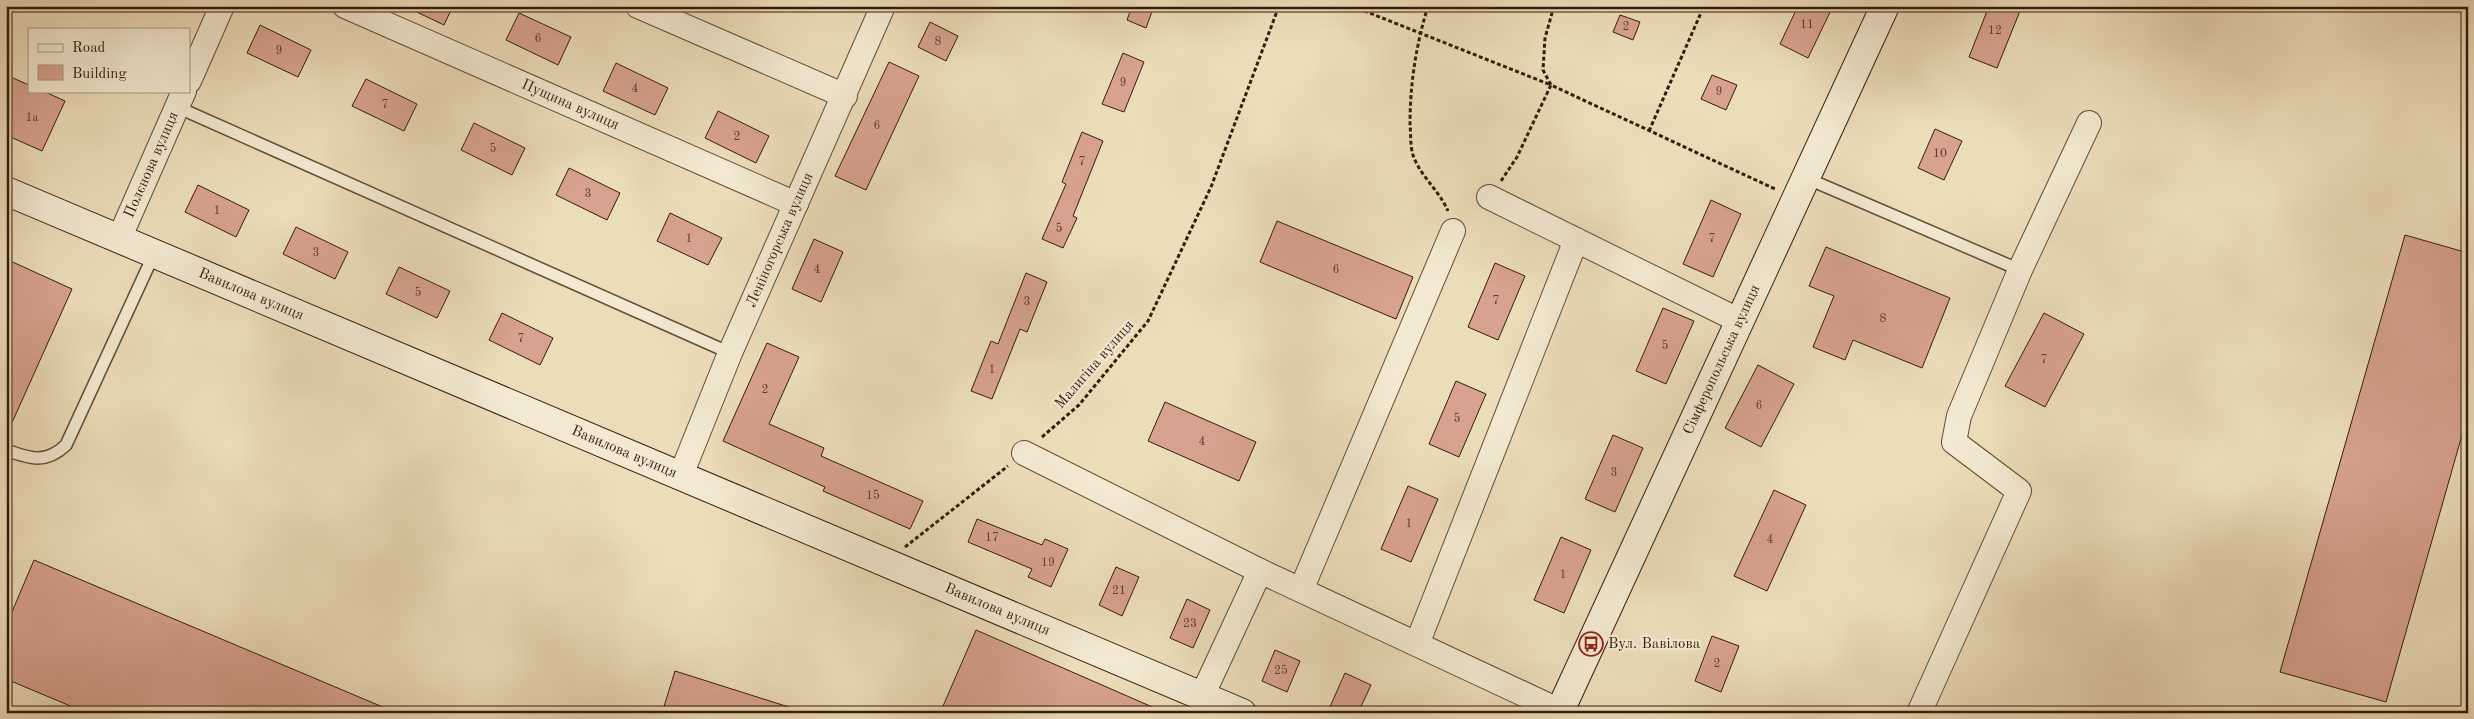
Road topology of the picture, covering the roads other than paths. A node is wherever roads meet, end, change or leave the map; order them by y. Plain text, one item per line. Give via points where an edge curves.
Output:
1 (222, 6) edge
2 (345, 6) edge
3 (638, 6) edge
4 (883, 6) edge
5 (1885, 6) edge
6 (190, 79) edge
7 (845, 96) junction
8 (181, 99) edge
9 (2089, 123) dead end
10 (1801, 188) junction
11 (6, 191) edge
12 (1489, 197) road end
13 (796, 204) junction
14 (1453, 231) road end
15 (119, 239) junction
16 (1576, 240) junction
17 (154, 254) junction
18 (2020, 270) junction
19 (1740, 321) junction
20 (730, 352) junction
21 (6, 450) edge
22 (1024, 453) road end
23 (681, 474) junction
24 (1260, 571) junction
25 (1301, 590) junction
26 (1417, 644) junction
27 (1202, 696) junction
28 (1560, 712) edge
29 (1242, 713) edge
30 (1919, 713) edge

1 - 6 street
2 - 13 street, Пущина вулиця
3 - 7 street
4 - 7 street, Леніногорська вулиця
5 - 10 street, Сімферопольська вулиця
7 - 13 street, Леніногорська вулиця
8 - 15 street, Полєнова вулиця
8 - 20 lane
9 - 18 street
10 - 18 lane
10 - 19 street, Сімферопольська вулиця
11 - 15 street, Вавилова вулиця
12 - 16 street
13 - 20 street, Леніногорська вулиця
14 - 25 street
15 - 17 street, Вавилова вулиця
16 - 19 street
16 - 26 street
17 - 21 lane via 66,445 55,456 41,458
17 - 23 street, Вавилова вулиця
18 - 30 street via 1959,416 1954,442 2019,491
19 - 28 street, Сімферопольська вулиця
20 - 23 street, Леніногорська вулиця
22 - 24 street
23 - 27 street, Вавилова вулиця
24 - 25 street
24 - 27 street
25 - 26 street
26 - 28 street
27 - 29 street, Вавилова вулиця

